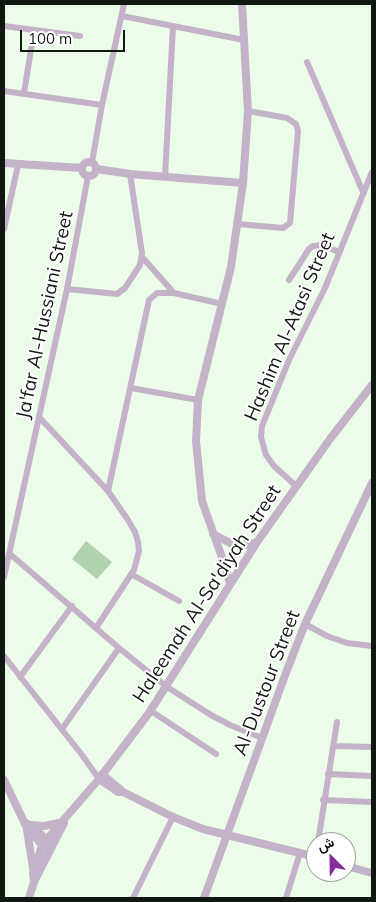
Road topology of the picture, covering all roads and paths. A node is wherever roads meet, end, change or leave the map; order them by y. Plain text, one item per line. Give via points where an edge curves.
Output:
1 (124, 4) edge
2 (242, 4) edge
3 (122, 16) junction
4 (4, 26) edge
5 (173, 26) junction
6 (34, 30) junction
7 (80, 36) dead end
8 (244, 40) junction
9 (307, 62) dead end
10 (4, 91) edge
11 (24, 94) junction
12 (102, 105) junction
13 (248, 111) junction
14 (4, 163) edge
15 (18, 165) junction
16 (94, 166) junction
17 (82, 168) junction
18 (372, 172) edge
19 (130, 174) junction
20 (88, 176) junction
21 (165, 177) junction
22 (243, 183) junction
23 (363, 192) junction
24 (238, 224) junction
25 (4, 229) edge
26 (339, 252) junction
27 (142, 257) junction
28 (289, 280) dead end
29 (67, 289) junction
30 (174, 293) junction
31 (222, 304) junction
32 (372, 385) edge
33 (131, 388) junction
34 (368, 395) edge
35 (198, 400) junction
36 (40, 418) junction
37 (372, 484) edge
38 (296, 486) junction
39 (108, 491) junction
40 (368, 501) edge
41 (213, 534) junction
42 (257, 542) junction
43 (10, 554) junction
44 (131, 574) junction
45 (4, 578) edge
46 (230, 584) junction
47 (179, 601) dead end
48 (72, 606) junction
49 (305, 624) junction
50 (96, 628) junction
51 (372, 646) edge
52 (119, 648) junction
53 (4, 656) edge
54 (20, 677) junction
55 (167, 687) junction
56 (151, 711) junction
57 (337, 722) dead end
58 (62, 729) junction
59 (262, 738) junction
60 (334, 746) junction
61 (372, 747) edge
62 (216, 754) dead end
63 (328, 774) junction
64 (372, 776) edge
65 (100, 777) junction
66 (4, 780) edge
67 (323, 800) junction
68 (372, 802) edge
69 (173, 818) junction
70 (64, 820) junction
71 (28, 825) junction
72 (319, 832) edge
73 (228, 835) junction
74 (47, 843) junction
75 (300, 853) junction
76 (306, 854) edge
77 (356, 869) edge
78 (33, 873) junction
79 (372, 873) edge
80 (34, 882) junction
81 (29, 898) edge
82 (133, 898) edge
83 (204, 898) edge
84 (286, 898) edge

1 - 3 street
2 - 8 street
3 - 5 street
3 - 12 street
4 - 6 street
5 - 8 street
5 - 21 street
6 - 7 street
6 - 11 street
8 - 13 street
9 - 23 street
10 - 11 street
11 - 12 street
12 - 16 street
13 - 22 street
13 - 24 street via 292,120 296,124 290,224 283,228
14 - 15 street
15 - 17 street
15 - 25 street
16 - 17 street via 87,162
16 - 19 street
16 - 20 street via 94,174
17 - 20 street
18 - 23 street, Hashim Al-Atasi Street
19 - 21 street
19 - 27 street
20 - 29 street, Ja'far Al-Hussiani Street
21 - 22 street
22 - 24 street
23 - 26 street, Hashim Al-Atasi Street
24 - 31 street
26 - 28 street via 322,245 312,246
26 - 38 street, Hashim Al-Atasi Street via 262,426 261,437 266,454
27 - 29 street via 125,288 117,294
27 - 30 street
29 - 36 street, Ja'far Al-Hussiani Street
30 - 31 street
30 - 33 street via 157,293 148,300
31 - 35 street
32 - 34 street, Haleemah Al-Sa'diyah Street
33 - 35 street
33 - 39 street
34 - 38 street, Haleemah Al-Sa'diyah Street
35 - 41 street via 199,488
36 - 39 street
36 - 43 street, Ja'far Al-Hussiani Street
37 - 40 street, Al-Dustour Street
38 - 42 street, Haleemah Al-Sa'diyah Street
39 - 44 street via 128,520 138,542 137,560
40 - 49 street, Al-Dustour Street
41 - 42 street via 232,544
41 - 46 street
42 - 46 street, Haleemah Al-Sa'diyah Street
43 - 45 street, Ja'far Al-Hussiani Street
43 - 48 street
44 - 47 street
44 - 50 street
46 - 55 street, Haleemah Al-Sa'diyah Street
48 - 50 street
48 - 54 street
49 - 51 street via 348,643
49 - 59 street, Al-Dustour Street
50 - 52 street
52 - 55 street
52 - 58 street
53 - 54 street
54 - 58 street
55 - 56 street, Haleemah Al-Sa'diyah Street
55 - 59 street via 211,715
56 - 62 street
56 - 65 street, Haleemah Al-Sa'diyah Street
57 - 60 street
58 - 65 street
59 - 73 street, Al-Dustour Street
60 - 61 street
60 - 63 street
63 - 64 street
63 - 67 street
65 - 69 street via 111,788
65 - 70 street, Haleemah Al-Sa'diyah Street
66 - 71 street
67 - 68 street
67 - 72 street
69 - 73 street
69 - 82 street
70 - 71 street via 44,826
70 - 74 street, Haleemah Al-Sa'diyah Street
71 - 74 street
71 - 78 street
73 - 75 street
73 - 83 street, Al-Dustour Street
74 - 78 street, Haleemah Al-Sa'diyah Street
74 - 80 street, Haleemah Al-Sa'diyah Street via 49,852
75 - 76 street
75 - 84 street
77 - 79 street
78 - 80 street, Haleemah Al-Sa'diyah Street
80 - 81 street, Haleemah Al-Sa'diyah Street

